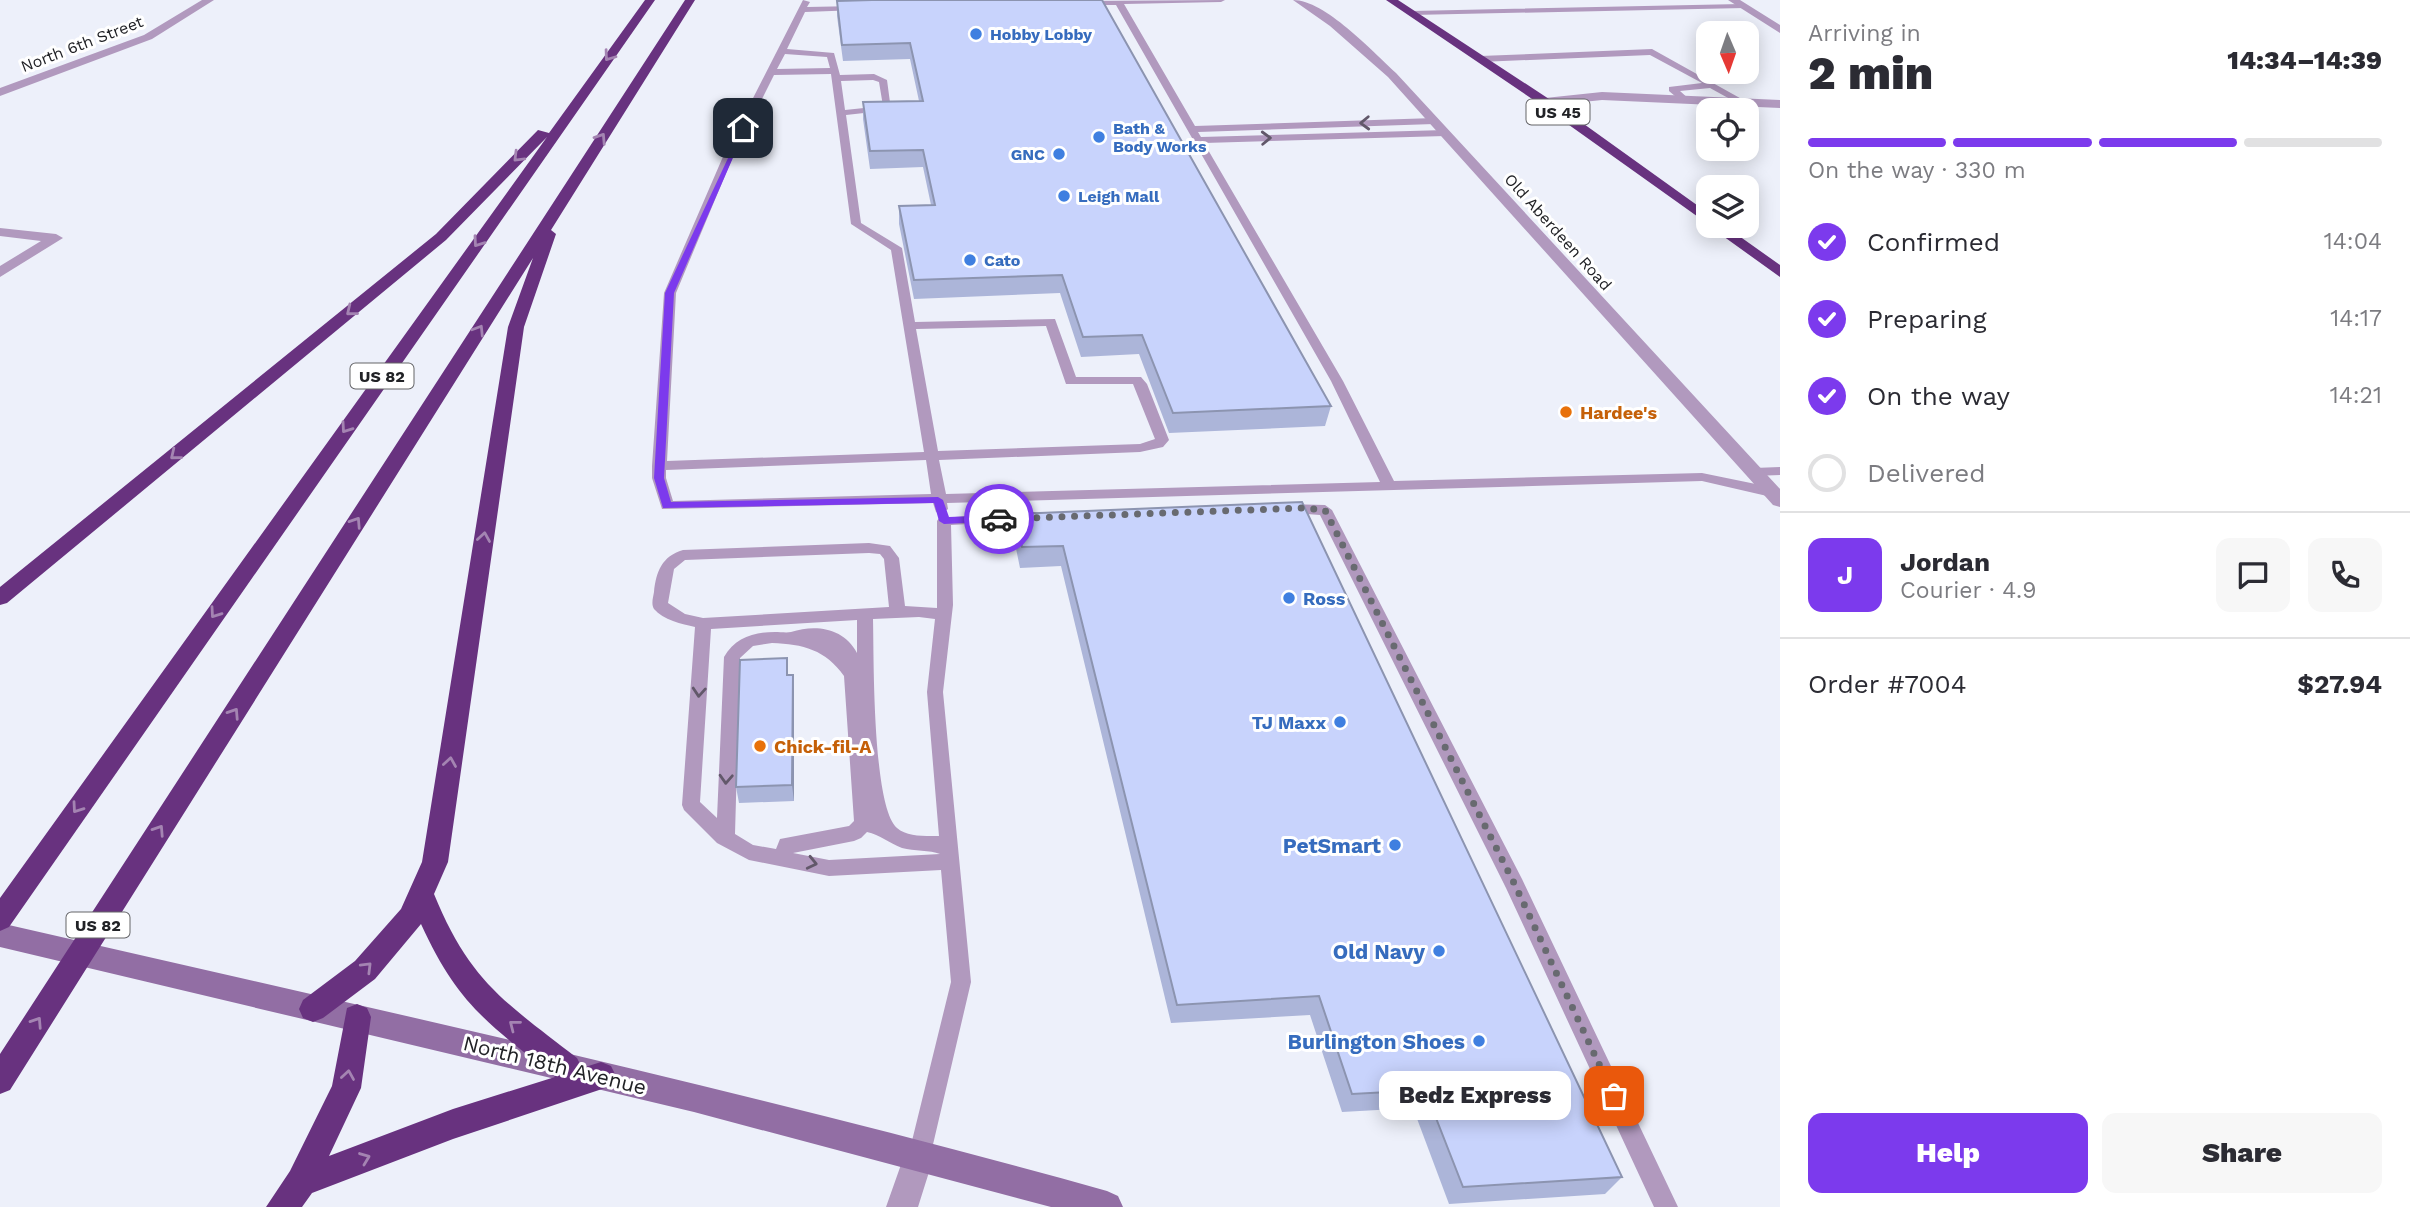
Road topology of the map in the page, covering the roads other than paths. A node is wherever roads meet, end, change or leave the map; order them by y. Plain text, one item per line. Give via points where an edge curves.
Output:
1 (209, 0) edge
2 (649, 0) edge
3 (690, 0) edge
4 (807, 0) edge
5 (1221, 0) edge
6 (1298, 0) edge
7 (1391, 0) edge
8 (1118, 1) edge
9 (1072, 3) edge
10 (1737, 3) edge
11 (873, 8) edge
12 (802, 10) junction
13 (1412, 13) junction
14 (1780, 30) edge
15 (782, 51) junction
16 (1480, 59) junction
17 (771, 72) junction
18 (835, 74) junction
19 (1713, 85) junction
20 (0, 92) edge
21 (584, 92) junction
22 (1735, 98) edge
23 (1685, 100) junction
24 (1696, 100) edge
25 (1545, 102) junction
26 (1759, 103) edge
27 (1780, 104) edge
28 (840, 113) junction
29 (1434, 121) junction
30 (1191, 129) junction
31 (1445, 133) junction
32 (1198, 140) junction
33 (564, 195) junction
34 (1696, 211) edge
35 (0, 232) edge
36 (1733, 238) edge
37 (0, 272) edge
38 (1780, 272) edge
39 (909, 326) junction
40 (931, 456) junction
41 (659, 466) junction
42 (1780, 471) edge
43 (1754, 472) junction
44 (1388, 485) junction
45 (1778, 496) edge
46 (938, 500) junction
47 (1262, 510) edge
48 (1055, 517) edge
49 (944, 521) junction
50 (0, 598) edge
51 (898, 612) junction
52 (864, 614) junction
53 (944, 615) junction
54 (703, 624) junction
55 (863, 823) junction
56 (885, 828) junction
57 (724, 837) junction
58 (950, 852) junction
59 (782, 856) junction
60 (421, 893) junction
61 (0, 919) edge
62 (0, 935) edge
63 (313, 1009) junction
64 (356, 1017) junction
65 (567, 1068) junction
66 (601, 1076) junction
67 (0, 1080) edge
68 (920, 1153) junction
69 (301, 1182) junction
70 (282, 1207) edge
71 (902, 1207) edge
72 (1107, 1207) edge
73 (1666, 1207) edge

1 - 20 street, North 6th Street via 148,37
2 -> 21 highway, US 82
33 -> 3 highway, US 82
4 - 12 lane
5 - 8 lane
6 - 29 street, Old Aberdeen Road via 1334,24 1392,75
7 - 13 highway, US 45
8 - 9 lane
8 - 30 lane
10 - 13 lane
10 - 14 street
11 - 12 lane
12 - 15 lane
13 - 16 highway, US 45
15 - 17 lane
15 - 18 lane via 831,55
16 - 19 lane via 1652,52
16 - 25 highway, US 45
17 - 18 lane
17 - 41 lane via 727,159 670,293
18 - 28 lane
18 - 28 lane via 874,77 886,85 888,108
19 - 22 lane
19 - 23 lane via 1672,89
21 -> 50 highway via 441,237
21 -> 61 highway, US 82
23 - 24 street
23 - 25 street via 1602,96
25 - 34 highway, US 45
26 - 27 street
28 - 39 lane via 856,224 896,248
29 -> 30 lane
29 - 31 street, Old Aberdeen Road
30 - 32 lane
32 -> 31 lane
31 - 43 street, Old Aberdeen Road
32 - 44 lane via 1337,381
60 -> 33 highway via 435,862 516,327
67 -> 33 highway, US 82
35 - 37 street via 56,237
36 - 38 highway
39 - 40 lane
39 - 40 lane via 1051,322 1071,380 1136,380 1142,384 1162,440 1140,448
40 - 41 lane
40 - 46 lane
41 - 46 lane via 667,506
42 - 43 lane
43 - 45 street, Old Aberdeen Road
44 - 45 lane via 1702,477
44 - 46 lane
46 - 49 lane
47 - 73 lane via 1325,510 1510,874
48 - 49 lane
49 - 53 lane
51 - 52 lane
51 - 53 lane
51 - 54 lane via 891,558 885,550 673,558 665,567 660,605 680,618
52 - 54 lane
52 - 56 lane via 873,789
53 - 58 lane via 935,692
54 -> 57 lane via 691,805
55 - 56 lane
55 -> 57 lane via 852,676 842,659 823,647 785,639 746,642 732,657
55 - 59 lane via 854,833 787,845
56 - 58 lane via 898,837
57 - 59 lane via 748,852
59 -> 58 lane via 829,867
58 - 68 lane via 961,982
63 -> 60 highway via 365,970 411,917
65 -> 60 highway via 484,1002 456,967
62 - 63 street, North 18th Avenue
63 - 64 street, North 18th Avenue
64 - 65 street, North 18th Avenue
69 -> 64 highway via 346,1088
65 - 66 street, North 18th Avenue
66 - 68 street, North 18th Avenue
69 -> 66 highway
68 - 71 street
68 - 72 street, North 18th Avenue
69 - 70 highway

